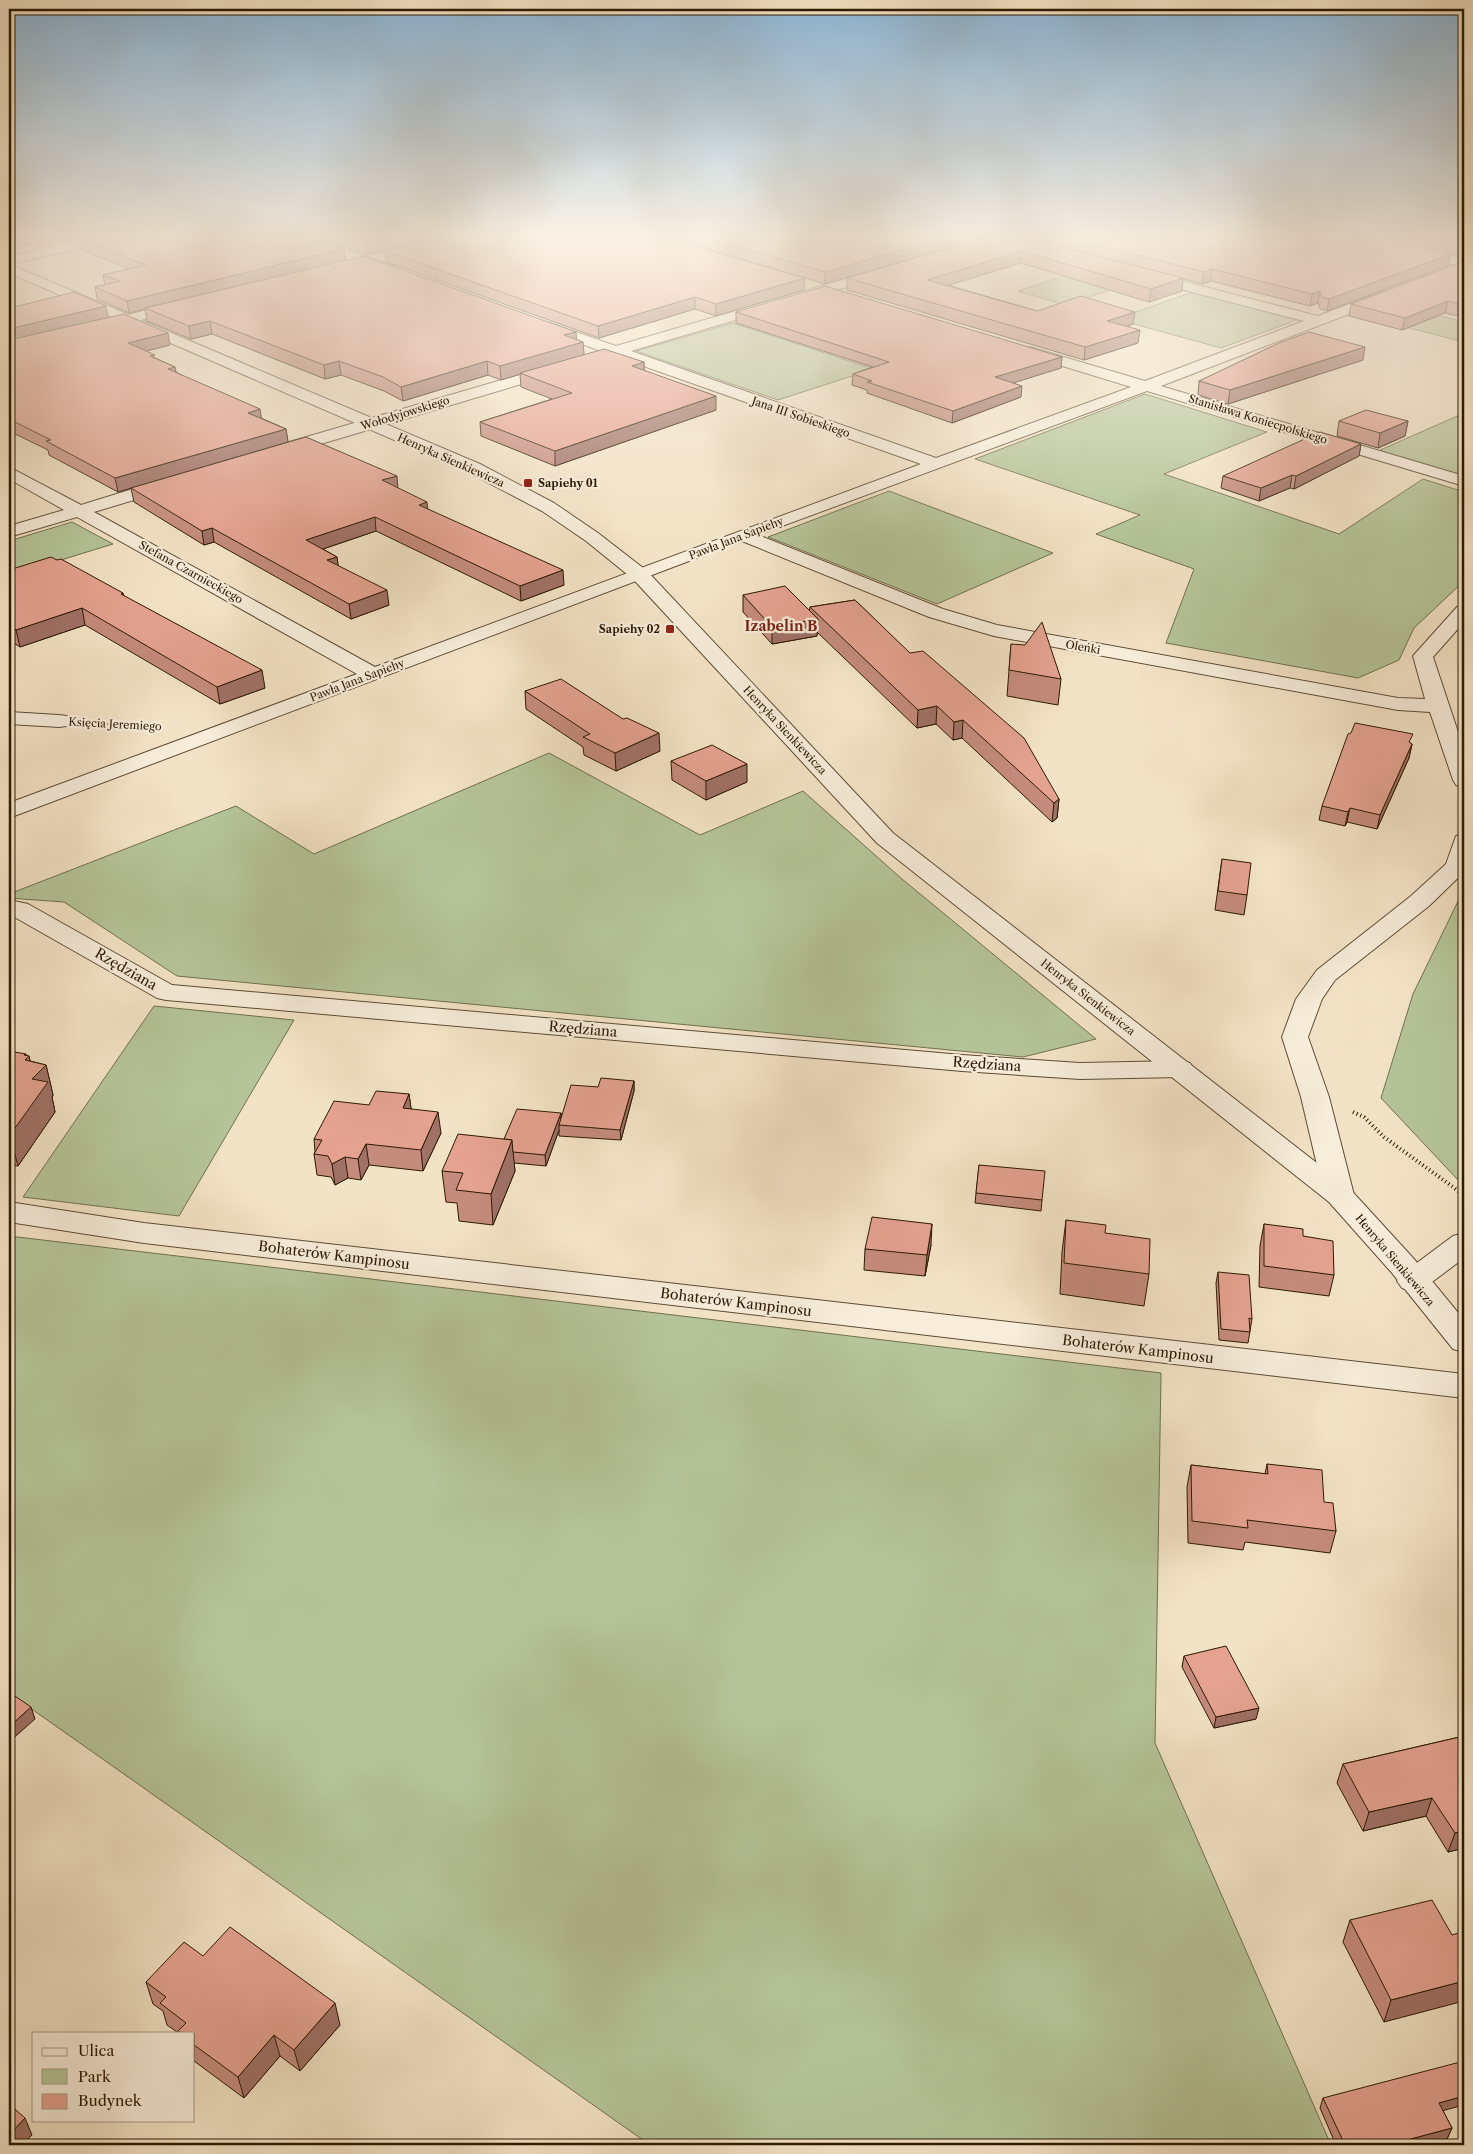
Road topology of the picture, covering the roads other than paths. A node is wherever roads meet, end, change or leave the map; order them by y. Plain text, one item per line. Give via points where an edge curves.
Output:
1 (170, 338) edge
2 (577, 338) edge
3 (659, 338) edge
4 (1272, 338) edge
5 (1012, 346) edge
6 (614, 351) junction
7 (1146, 386) junction
8 (370, 424) junction
9 (267, 454) edge
10 (937, 464) junction
11 (9, 472) edge
12 (183, 480) edge
13 (1464, 481) edge
14 (80, 510) junction
15 (9, 532) edge
16 (742, 535) junction
17 (640, 575) junction
18 (1464, 611) edge
19 (372, 674) junction
20 (1438, 706) junction
21 (9, 718) edge
22 (59, 721) road end
23 (1464, 780) edge
24 (9, 811) edge
25 (1464, 841) edge
26 (9, 907) edge
27 (1180, 1069) junction
28 (1339, 1195) junction
29 (9, 1212) edge
30 (1464, 1243) edge
31 (1413, 1281) junction
32 (1464, 1341) edge
33 (1464, 1386) edge

1 - 8 street, Henryka Sienkiewicza
2 - 6 street, Jana III Sobieskiego
3 - 6 street, Wołodyjowskiego
4 - 7 street, Pawła Jana Sapiehy
5 - 7 street, Stanisława Koniecpolskiego
6 - 8 street, Wołodyjowskiego
6 - 10 street, Jana III Sobieskiego
7 - 10 street, Pawła Jana Sapiehy
7 - 13 street, Stanisława Koniecpolskiego
8 - 9 street, Wołodyjowskiego
8 - 17 street, Henryka Sienkiewicza via 510,486 592,537
10 - 16 street, Pawła Jana Sapiehy
11 - 14 street, Stefana Czarnieckiego
12 - 14 street
14 - 15 street
14 - 19 street, Stefana Czarnieckiego
16 - 17 street, Pawła Jana Sapiehy
16 - 20 street, Oleńki via 936,613 994,630 1398,704
17 - 19 street, Pawła Jana Sapiehy
17 - 27 street, Henryka Sienkiewicza via 885,838
18 - 20 street via 1423,656
19 - 24 street, Pawła Jana Sapiehy
20 - 23 street
21 - 22 street, Księcia Jeremiego
25 - 28 street via 1457,866 1420,901 1326,975 1309,999 1295,1037 1315,1096
26 - 27 street, Rzędziana via 19,908 166,992 992,1065 1080,1071
27 - 28 street, Henryka Sienkiewicza
28 - 31 street, Henryka Sienkiewicza
29 - 33 street, Bohaterów Kampinosu via 144,1233
30 - 31 street
31 - 32 street, Henryka Sienkiewicza

